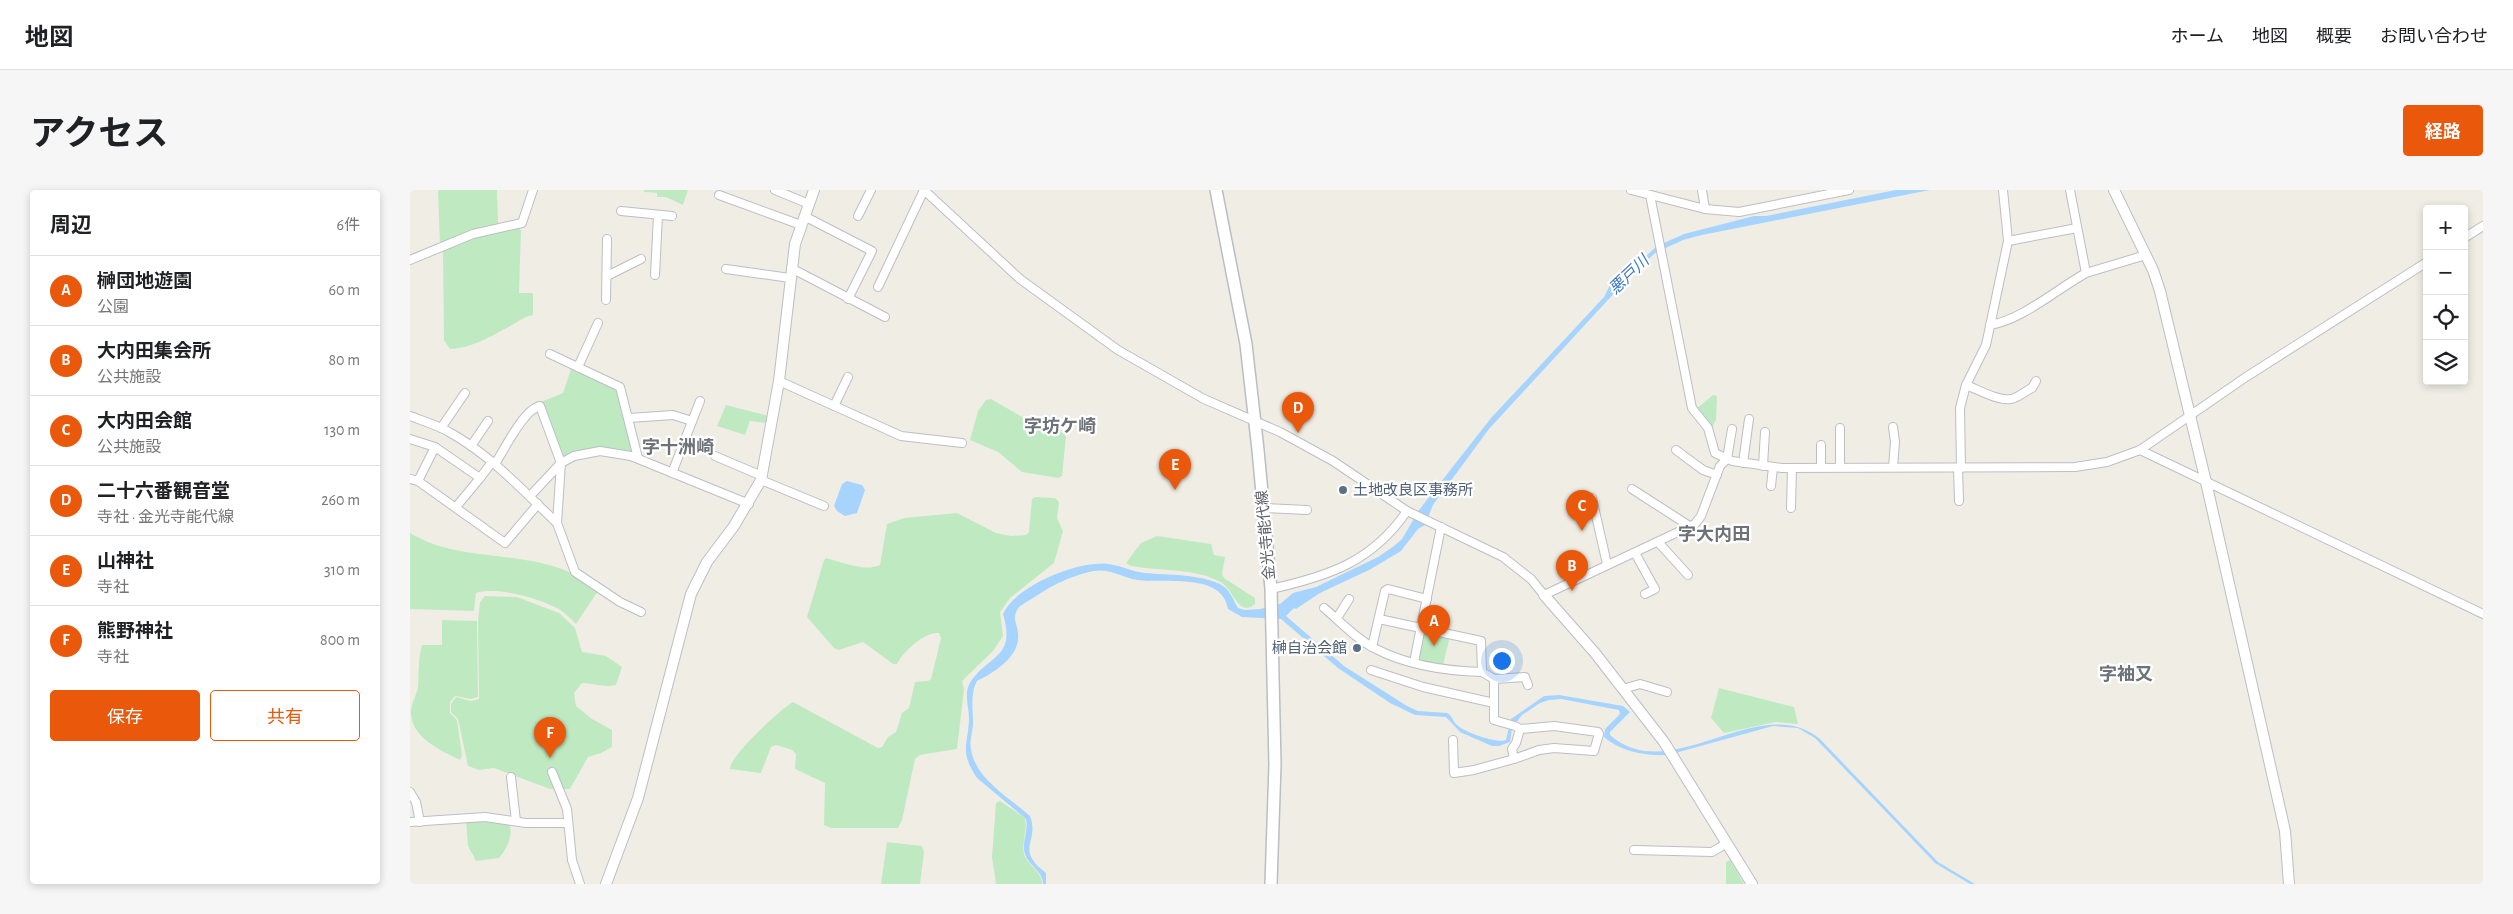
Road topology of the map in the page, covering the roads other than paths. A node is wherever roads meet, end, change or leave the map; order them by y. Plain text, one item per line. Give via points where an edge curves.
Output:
1 (533, 190) edge
2 (775, 190) edge
3 (814, 190) edge
4 (871, 190) edge
5 (924, 190) edge
6 (1216, 190) edge
7 (1630, 190) edge
8 (1702, 190) edge
9 (1849, 190) edge
10 (2003, 190) edge
11 (2070, 190) edge
12 (2114, 190) edge
13 (719, 195) dead end
14 (1650, 195) junction
15 (809, 204) junction
16 (1705, 209) junction
17 (621, 211) dead end
18 (658, 215) junction
19 (672, 216) dead end
20 (858, 216) dead end
21 (803, 220) junction
22 (2483, 226) edge
23 (2077, 228) junction
24 (2468, 235) edge
25 (607, 239) dead end
26 (2008, 241) junction
27 (2146, 255) junction
28 (642, 259) dead end
29 (410, 260) edge
30 (2423, 265) edge
31 (726, 269) dead end
32 (790, 273) junction
33 (2086, 273) junction
34 (655, 275) dead end
35 (607, 276) junction
36 (878, 287) dead end
37 (848, 299) junction
38 (606, 300) dead end
39 (884, 317) dead end
40 (598, 323) dead end
41 (1990, 325) junction
42 (550, 354) dead end
43 (578, 367) junction
44 (848, 377) dead end
45 (2036, 380) dead end
46 (779, 381) junction
47 (1966, 386) junction
48 (465, 393) dead end
49 (700, 401) dead end
50 (834, 406) junction
51 (410, 416) edge
52 (2191, 416) junction
53 (628, 418) junction
54 (1749, 419) dead end
55 (488, 421) dead end
56 (692, 421) junction
57 (1255, 423) junction
58 (1893, 427) dead end
59 (441, 428) junction
60 (1840, 428) dead end
61 (1732, 429) dead end
62 (1765, 432) dead end
63 (410, 439) edge
64 (962, 443) dead end
65 (1821, 445) dead end
66 (471, 446) junction
67 (435, 447) junction
68 (1676, 450) dead end
69 (2140, 450) junction
70 (715, 456) dead end
71 (638, 458) junction
72 (1728, 459) junction
73 (494, 463) junction
74 (561, 463) junction
75 (1743, 463) junction
76 (1763, 466) junction
77 (1773, 467) junction
78 (1821, 467) junction
79 (1840, 467) junction
80 (1893, 467) junction
81 (1792, 468) junction
82 (1960, 468) junction
83 (672, 473) junction
84 (1718, 475) junction
85 (480, 478) junction
86 (761, 478) junction
87 (414, 480) edge
88 (2206, 482) junction
89 (1772, 486) dead end
90 (1632, 489) dead end
91 (530, 496) junction
92 (1592, 498) dead end
93 (1959, 501) dead end
94 (538, 504) junction
95 (748, 504) junction
96 (824, 506) dead end
97 (456, 507) junction
98 (1264, 508) junction
99 (1791, 508) dead end
100 (1307, 510) dead end
101 (1407, 511) junction
102 (557, 523) junction
103 (1441, 527) junction
104 (1691, 527) junction
105 (1658, 542) junction
106 (1635, 553) junction
107 (1607, 564) junction
108 (1688, 575) dead end
109 (1271, 588) junction
110 (1645, 594) dead end
111 (1544, 595) junction
112 (1349, 599) dead end
113 (1428, 599) junction
114 (1324, 608) dead end
115 (641, 612) dead end
116 (2483, 614) edge
117 (1336, 618) junction
118 (1379, 619) junction
119 (1422, 628) junction
120 (1372, 647) junction
121 (1414, 662) junction
122 (1371, 670) dead end
123 (1482, 672) junction
124 (1494, 679) junction
125 (1528, 685) dead end
126 (1623, 689) junction
127 (1667, 692) dead end
128 (1494, 703) junction
129 (1514, 726) junction
130 (1453, 740) dead end
131 (1514, 759) junction
132 (552, 772) dead end
133 (511, 777) dead end
134 (410, 792) edge
135 (516, 821) junction
136 (410, 822) edge
137 (420, 822) junction
138 (568, 824) junction
139 (1727, 843) junction
140 (1634, 850) dead end
141 (580, 884) edge
142 (606, 884) edge
143 (1271, 884) edge
144 (1752, 884) edge
145 (2289, 884) edge

1 - 29 street via 522,223 473,234
2 - 15 street
3 - 15 street
4 - 20 street
5 - 36 street
5 - 57 street via 1020,280 1097,335 1153,372
6 - 57 main road, 金光寺能代線 via 1246,344
7 - 14 street
8 - 16 street
9 - 16 street via 1738,212
10 - 26 street
11 - 23 street
12 - 27 street
13 - 21 street
14 - 16 street
14 - 72 street via 1692,408 1708,428 1715,453
15 - 21 street
17 - 18 street
18 - 19 street
18 - 34 street
21 - 32 street
21 - 37 street via 872,251
22 - 24 street
23 - 26 street
23 - 33 street
25 - 35 street
26 - 41 street
27 - 33 street
27 - 52 street via 2160,291
28 - 35 street
30 - 52 street via 2246,377
31 - 32 street
32 - 37 street
32 - 46 street
33 - 41 street via 2017,316
35 - 38 street
37 - 39 street
40 - 43 street
41 - 47 street via 1986,345
42 - 43 street
43 - 53 street via 620,387
44 - 50 street
45 - 47 street via 2032,388 2014,399 2004,399
46 - 50 street
46 - 86 street
47 - 82 street via 1960,408
48 - 59 street
49 - 56 street
50 - 64 street via 901,436
51 - 59 street
52 - 69 street
52 - 88 street
53 - 56 street via 673,415
53 - 71 street
54 - 75 street
55 - 66 street
56 - 83 street
57 - 98 main road, 金光寺能代線
57 - 101 street via 1280,432 1333,462
58 - 80 street
59 - 66 street
60 - 79 street
61 - 72 street
62 - 76 street
63 - 67 street
65 - 78 street
66 - 73 street
67 - 85 street
67 - 87 street
68 - 84 street via 1703,470
69 - 82 street via 2107,462 2075,467
69 - 88 street
70 - 86 street
71 - 74 street via 600,451 574,456
71 - 83 street
72 - 75 street
72 - 84 street via 1723,460
73 - 74 street via 526,414 540,406
73 - 85 street
73 - 91 street
74 - 91 street
74 - 102 street
75 - 76 street
76 - 77 street
77 - 81 street
77 - 89 street
78 - 79 street
78 - 81 street
79 - 80 street
80 - 82 street
81 - 99 street
82 - 93 street
83 - 95 street
84 - 104 street via 1701,516
85 - 97 street
86 - 95 street
86 - 96 street
87 - 97 street
88 - 116 street
88 - 145 street via 2285,832
90 - 104 street
91 - 94 street
92 - 107 street
94 - 97 street via 505,543
94 - 102 street
95 - 142 street via 707,562 691,594 638,798
98 - 100 street
98 - 109 main road, 金光寺能代線
101 - 103 street
101 - 109 street via 1394,530 1373,550 1323,574
102 - 115 street via 575,572
103 - 111 street via 1515,565
103 - 113 street
104 - 105 street
105 - 106 street
105 - 108 street
106 - 107 street
106 - 110 street via 1655,589
107 - 111 street
109 - 143 main road, 金光寺能代線 via 1275,764
111 - 126 street
112 - 117 street
113 - 118 street via 1388,589
113 - 119 street
114 - 117 street
117 - 120 street
118 - 119 street
118 - 120 street
119 - 121 street
119 - 123 street via 1481,641
120 - 121 street
121 - 123 street
122 - 128 street via 1423,687
123 - 124 street
124 - 125 street via 1525,677
124 - 128 street
126 - 127 street via 1640,684
126 - 139 street via 1664,742
128 - 129 street via 1494,720
129 - 131 street
129 - 131 street via 1554,726 1599,734 1594,751 1554,748
130 - 131 street via 1454,773
132 - 138 street via 567,809
133 - 135 street
134 - 137 street via 416,802
135 - 137 street via 485,817
135 - 138 street
136 - 137 street
138 - 141 street via 572,860
139 - 140 street via 1712,852
139 - 144 street

